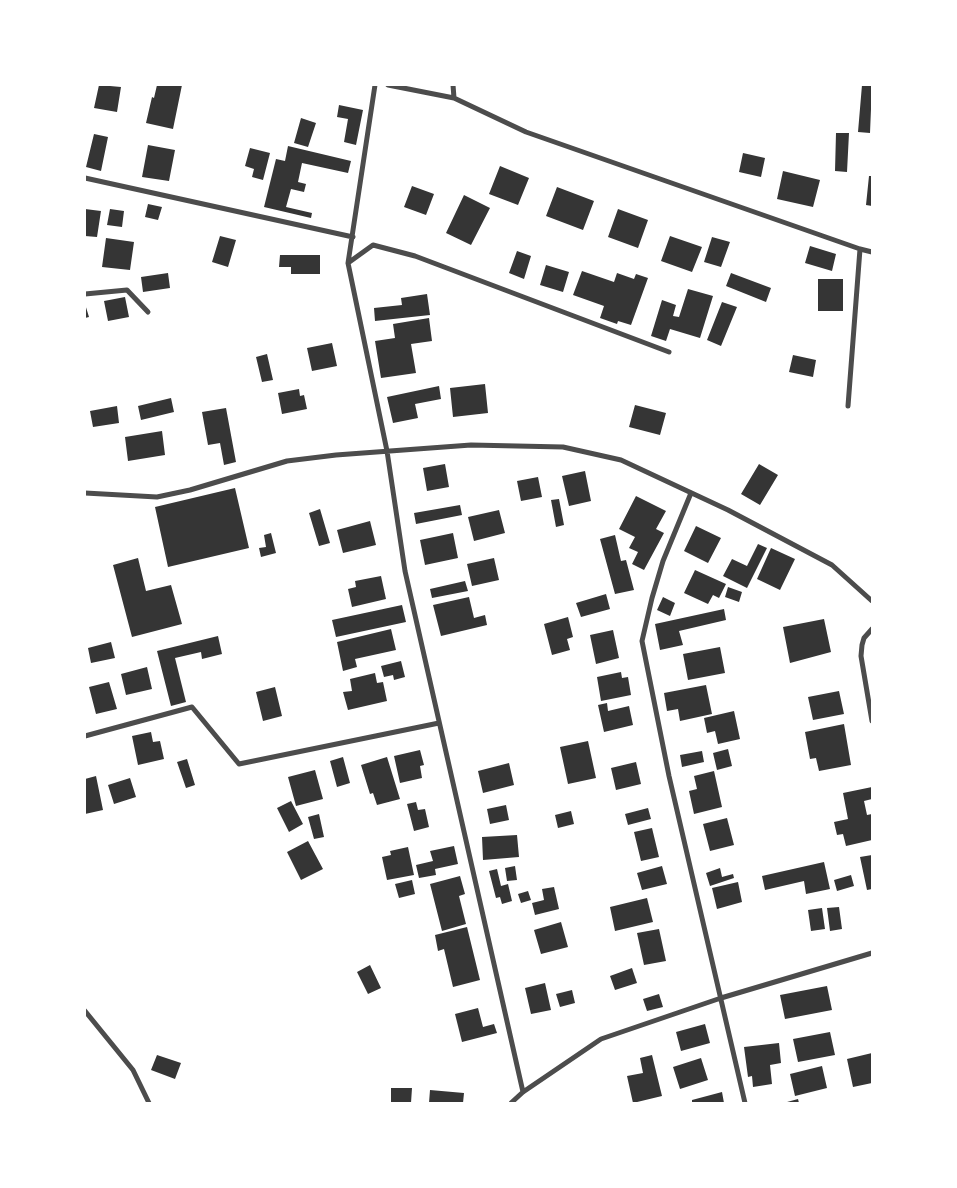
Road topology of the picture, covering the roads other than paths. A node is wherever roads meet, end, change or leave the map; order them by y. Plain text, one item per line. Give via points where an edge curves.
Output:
1 (375, 85) edge
2 (388, 85) edge
3 (453, 85) edge
4 (454, 98) junction
5 (85, 178) edge
6 (353, 236) junction
7 (860, 250) junction
8 (872, 252) edge
9 (348, 263) junction
10 (85, 294) edge
11 (148, 312) dead end
12 (669, 352) dead end
13 (848, 406) dead end
14 (386, 452) junction
15 (85, 493) edge
16 (691, 493) junction
17 (872, 601) edge
18 (872, 629) edge
19 (872, 722) edge
20 (439, 723) junction
21 (85, 736) edge
22 (872, 953) edge
23 (721, 998) junction
24 (85, 1011) edge
25 (523, 1092) junction
26 (149, 1103) edge
27 (511, 1103) edge
28 (745, 1103) edge

1 - 6 street
2 - 4 street
3 - 4 street
4 - 7 street via 526,132
5 - 6 street
6 - 9 street
7 - 8 street
7 - 13 street
9 - 12 street via 373,245 415,256
9 - 14 street
10 - 11 street via 127,290
14 - 15 street via 287,460 157,498
14 - 16 street via 471,445 563,447 621,460
14 - 20 street via 405,571
16 - 17 street via 832,565
16 - 23 street via 663,561 642,641 669,776
18 - 19 street via 864,638 861,656
20 - 21 street via 239,764 192,707
20 - 25 street
22 - 23 street
23 - 25 street via 601,1039
23 - 28 street
24 - 26 street via 133,1070
25 - 27 street

